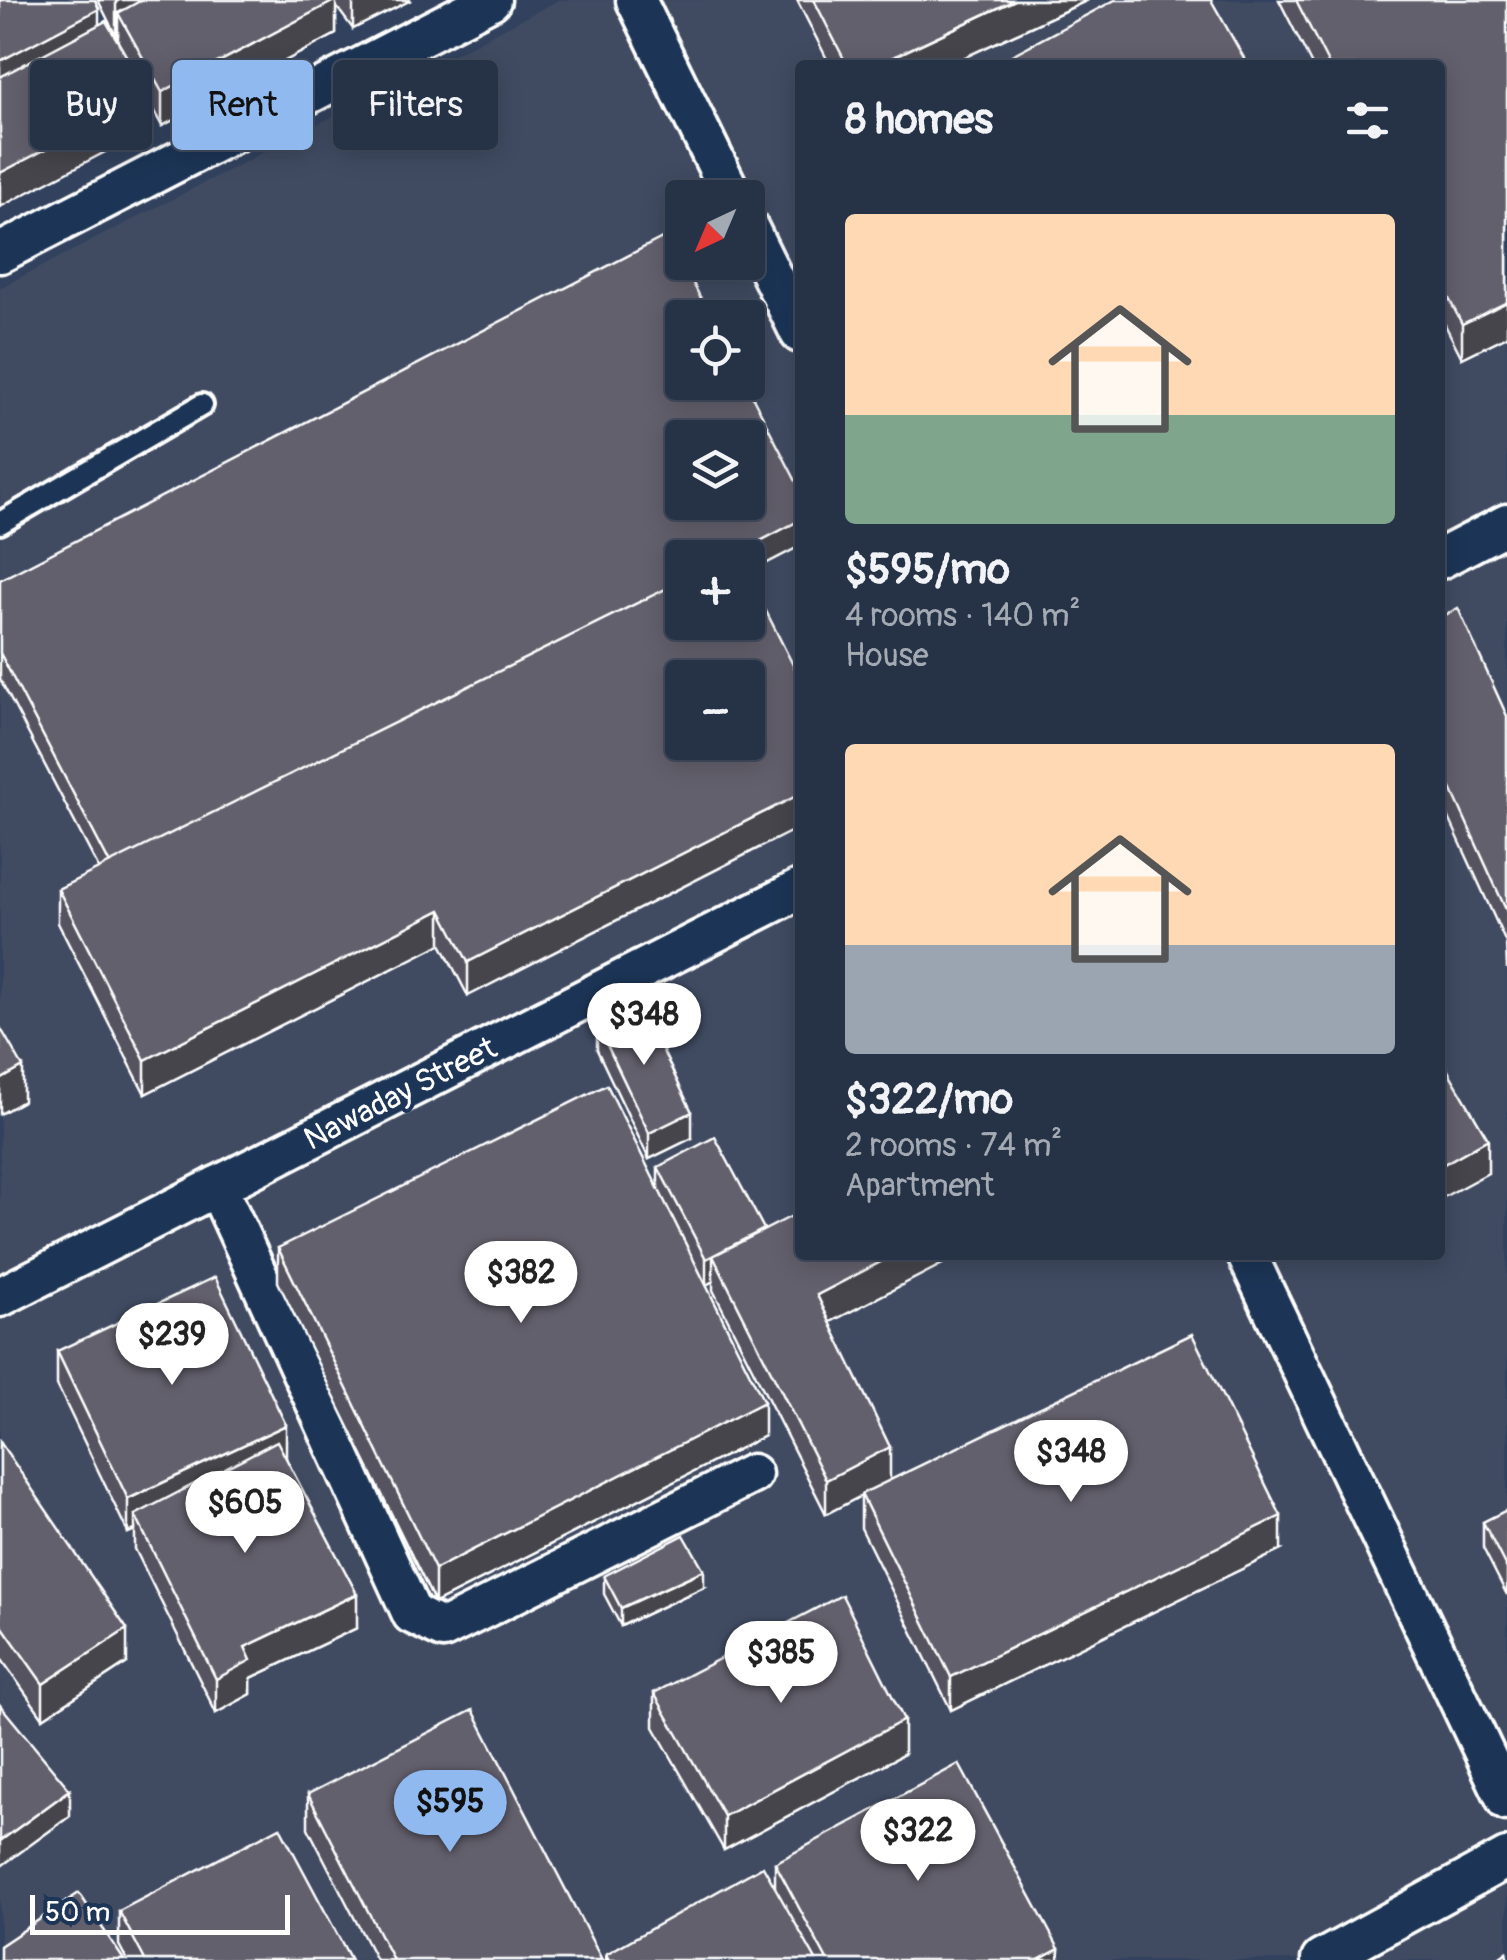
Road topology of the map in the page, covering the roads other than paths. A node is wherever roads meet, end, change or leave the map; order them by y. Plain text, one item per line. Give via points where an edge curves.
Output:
1 (491, 0) edge
2 (636, 0) edge
3 (724, 180) edge
4 (0, 253) edge
5 (765, 262) edge
6 (795, 324) edge
7 (202, 405) dead end
8 (0, 524) edge
9 (1507, 524) edge
10 (1445, 556) edge
11 (795, 893) edge
12 (217, 1186) junction
13 (1248, 1260) edge
14 (0, 1297) edge
15 (752, 1474) dead end
16 (1507, 1801) edge
17 (1507, 1858) edge
18 (1321, 1960) edge

1 - 4 street
2 - 3 street
5 - 6 street
7 - 8 lane
9 - 10 street
11 - 12 street, Nawaday Street
12 - 14 street, Nawaday Street
12 - 15 street via 412,1614 442,1629
13 - 16 street
17 - 18 street

